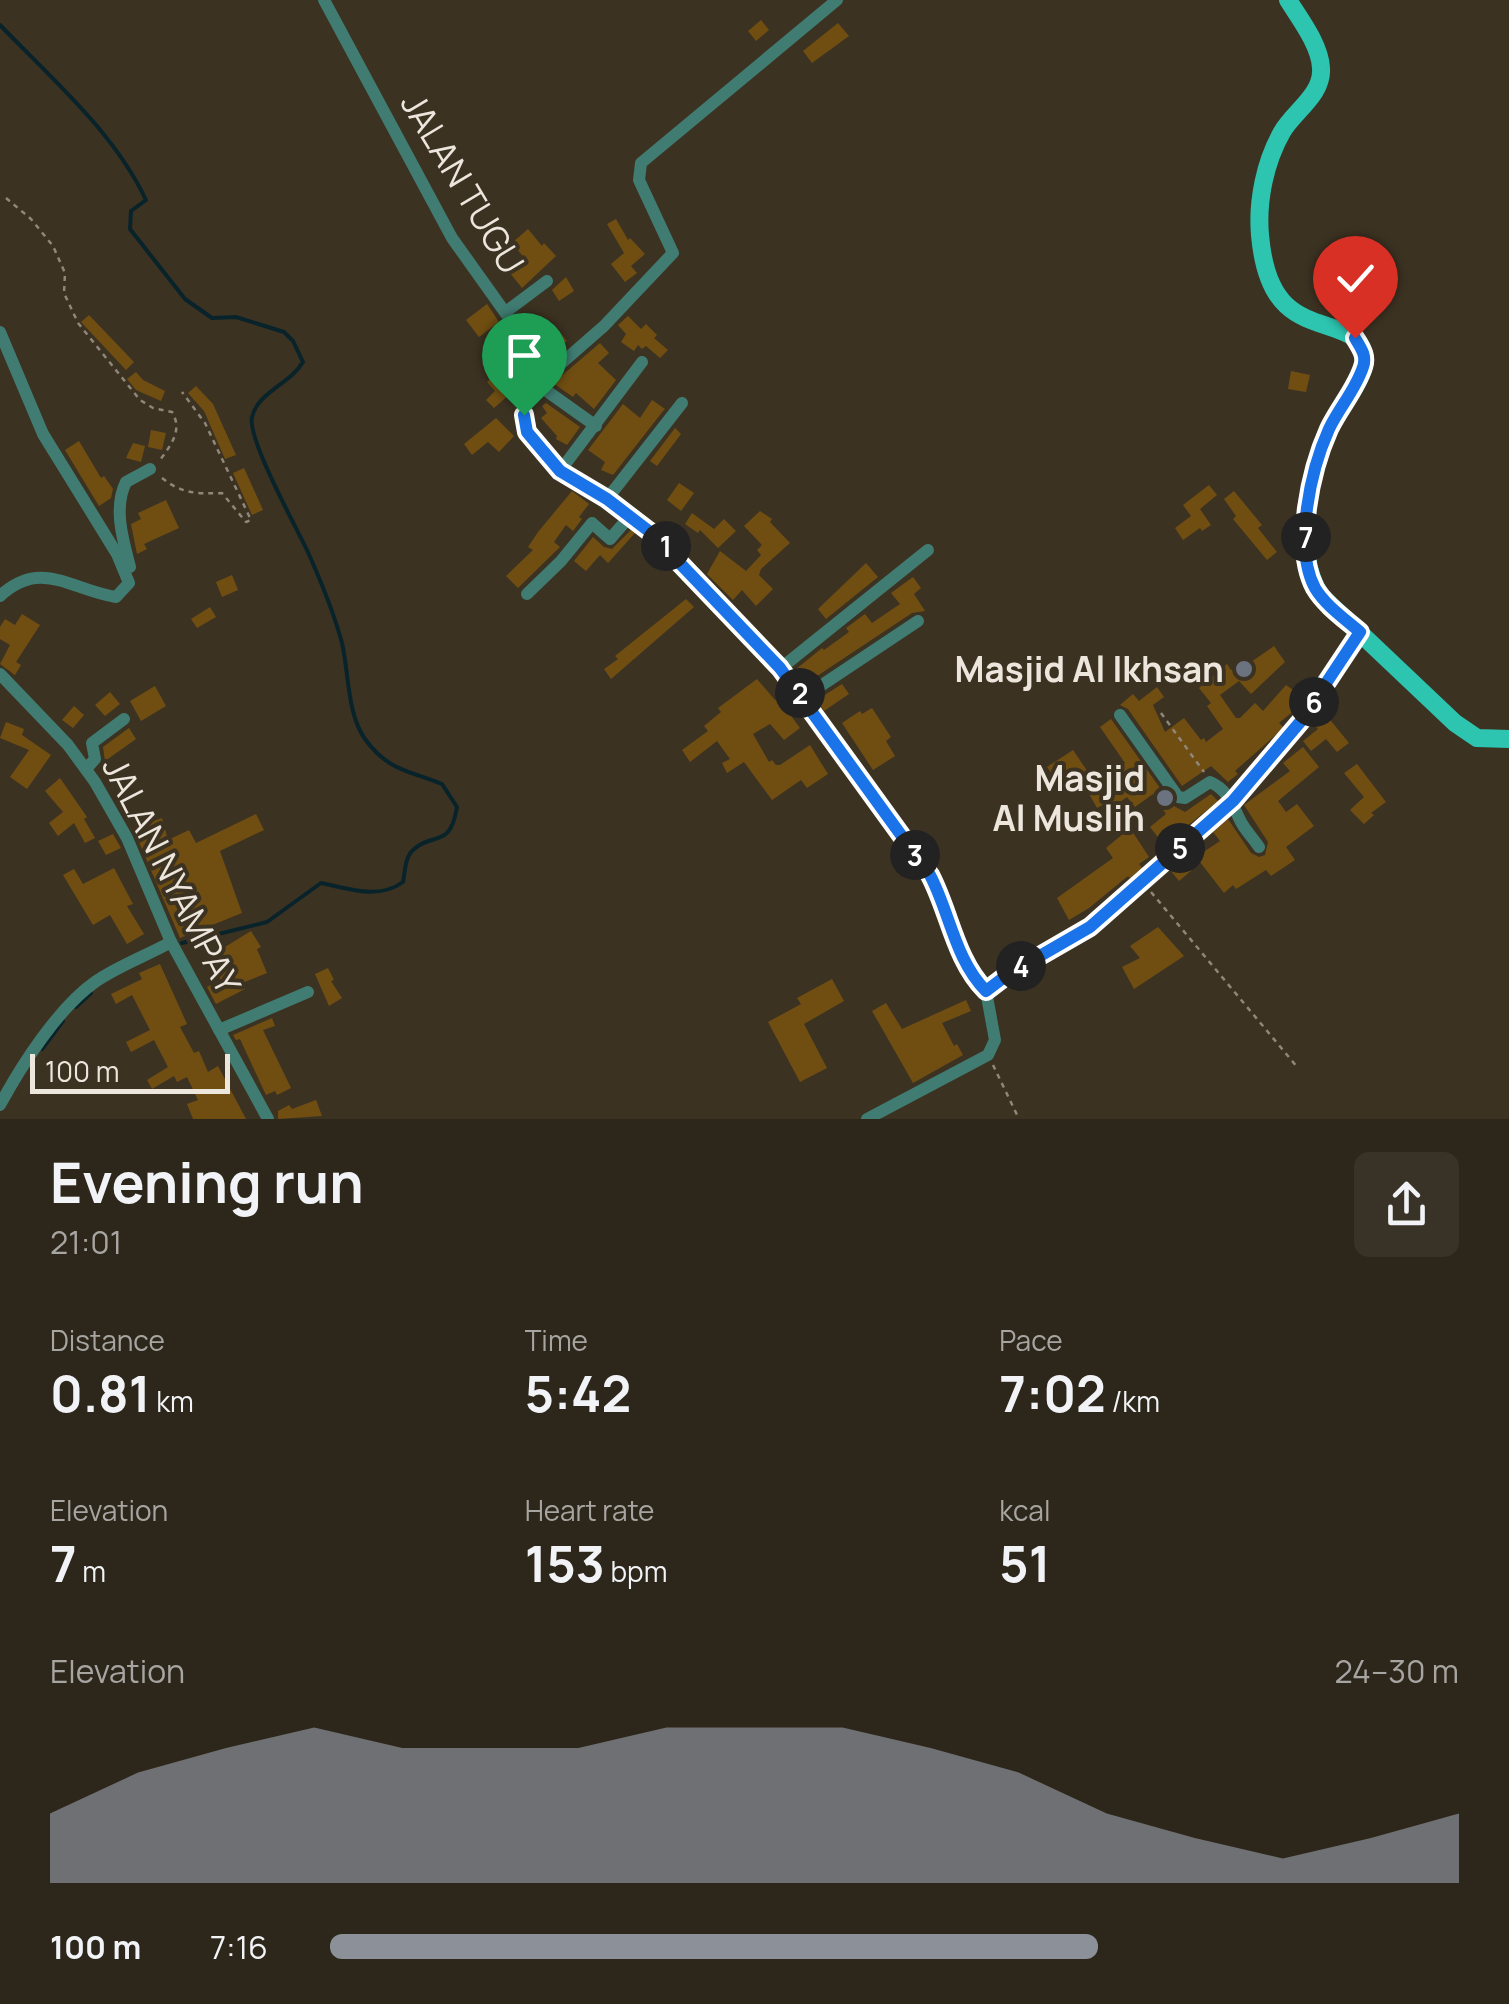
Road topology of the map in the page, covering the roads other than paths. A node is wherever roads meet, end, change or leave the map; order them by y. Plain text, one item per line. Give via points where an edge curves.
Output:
1 (324, 0) edge
2 (837, 0) edge
3 (1288, 0) edge
4 (547, 281) dead end
5 (507, 311) junction
6 (0, 332) edge
7 (642, 362) dead end
8 (550, 374) junction
9 (537, 384) junction
10 (682, 404) dead end
11 (596, 426) junction
12 (150, 468) road end
13 (560, 471) junction
14 (607, 499) junction
15 (630, 516) junction
16 (928, 550) dead end
17 (129, 584) junction
18 (528, 594) dead end
19 (0, 596) edge
20 (918, 621) dead end
21 (1360, 632) junction
22 (780, 668) junction
23 (0, 674) edge
24 (804, 698) junction
25 (1120, 714) dead end
26 (124, 719) dead end
27 (1509, 739) edge
28 (86, 769) junction
29 (1233, 801) junction
30 (1259, 847) dead end
31 (171, 942) junction
32 (986, 991) junction
33 (308, 992) dead end
34 (219, 1030) junction
35 (0, 1105) edge
36 (268, 1119) edge
37 (866, 1119) edge

1 - 5 street, JALAN TUGU via 444,224
2 - 8 street via 640,162 638,180 673,253
3 - 21 main road via 1321,67 1318,87 1282,132 1267,172 1258,210 1262,262 1284,304 1355,338 1364,353 1364,366 1316,461 1305,522 1314,586
4 - 5 street
5 - 8 street, JALAN TUGU
6 - 17 street via 43,434 118,554
7 - 11 street
8 - 9 street
9 - 11 street
9 - 13 street via 527,399 527,432
10 - 14 street
11 - 13 street
12 - 17 street via 126,482 119,500
13 - 14 street
14 - 15 street
15 - 18 street via 610,539 592,524
15 - 22 street
16 - 22 street
17 - 19 street via 116,597 38,576
20 - 24 street
21 - 27 main road via 1455,723 1477,738
21 - 29 street via 1301,721
22 - 24 street
23 - 28 street, JALAN NYAMPAY
24 - 32 street via 930,875 961,955
25 - 29 street via 1178,796 1210,782
26 - 28 street via 92,744 96,759
28 - 31 street, JALAN NYAMPAY via 127,838
29 - 30 street
29 - 32 street via 1090,927
31 - 34 street, JALAN NYAMPAY
31 - 35 street via 94,983 61,1016
32 - 37 street via 995,1040 988,1055
33 - 34 street
34 - 36 street, JALAN NYAMPAY

